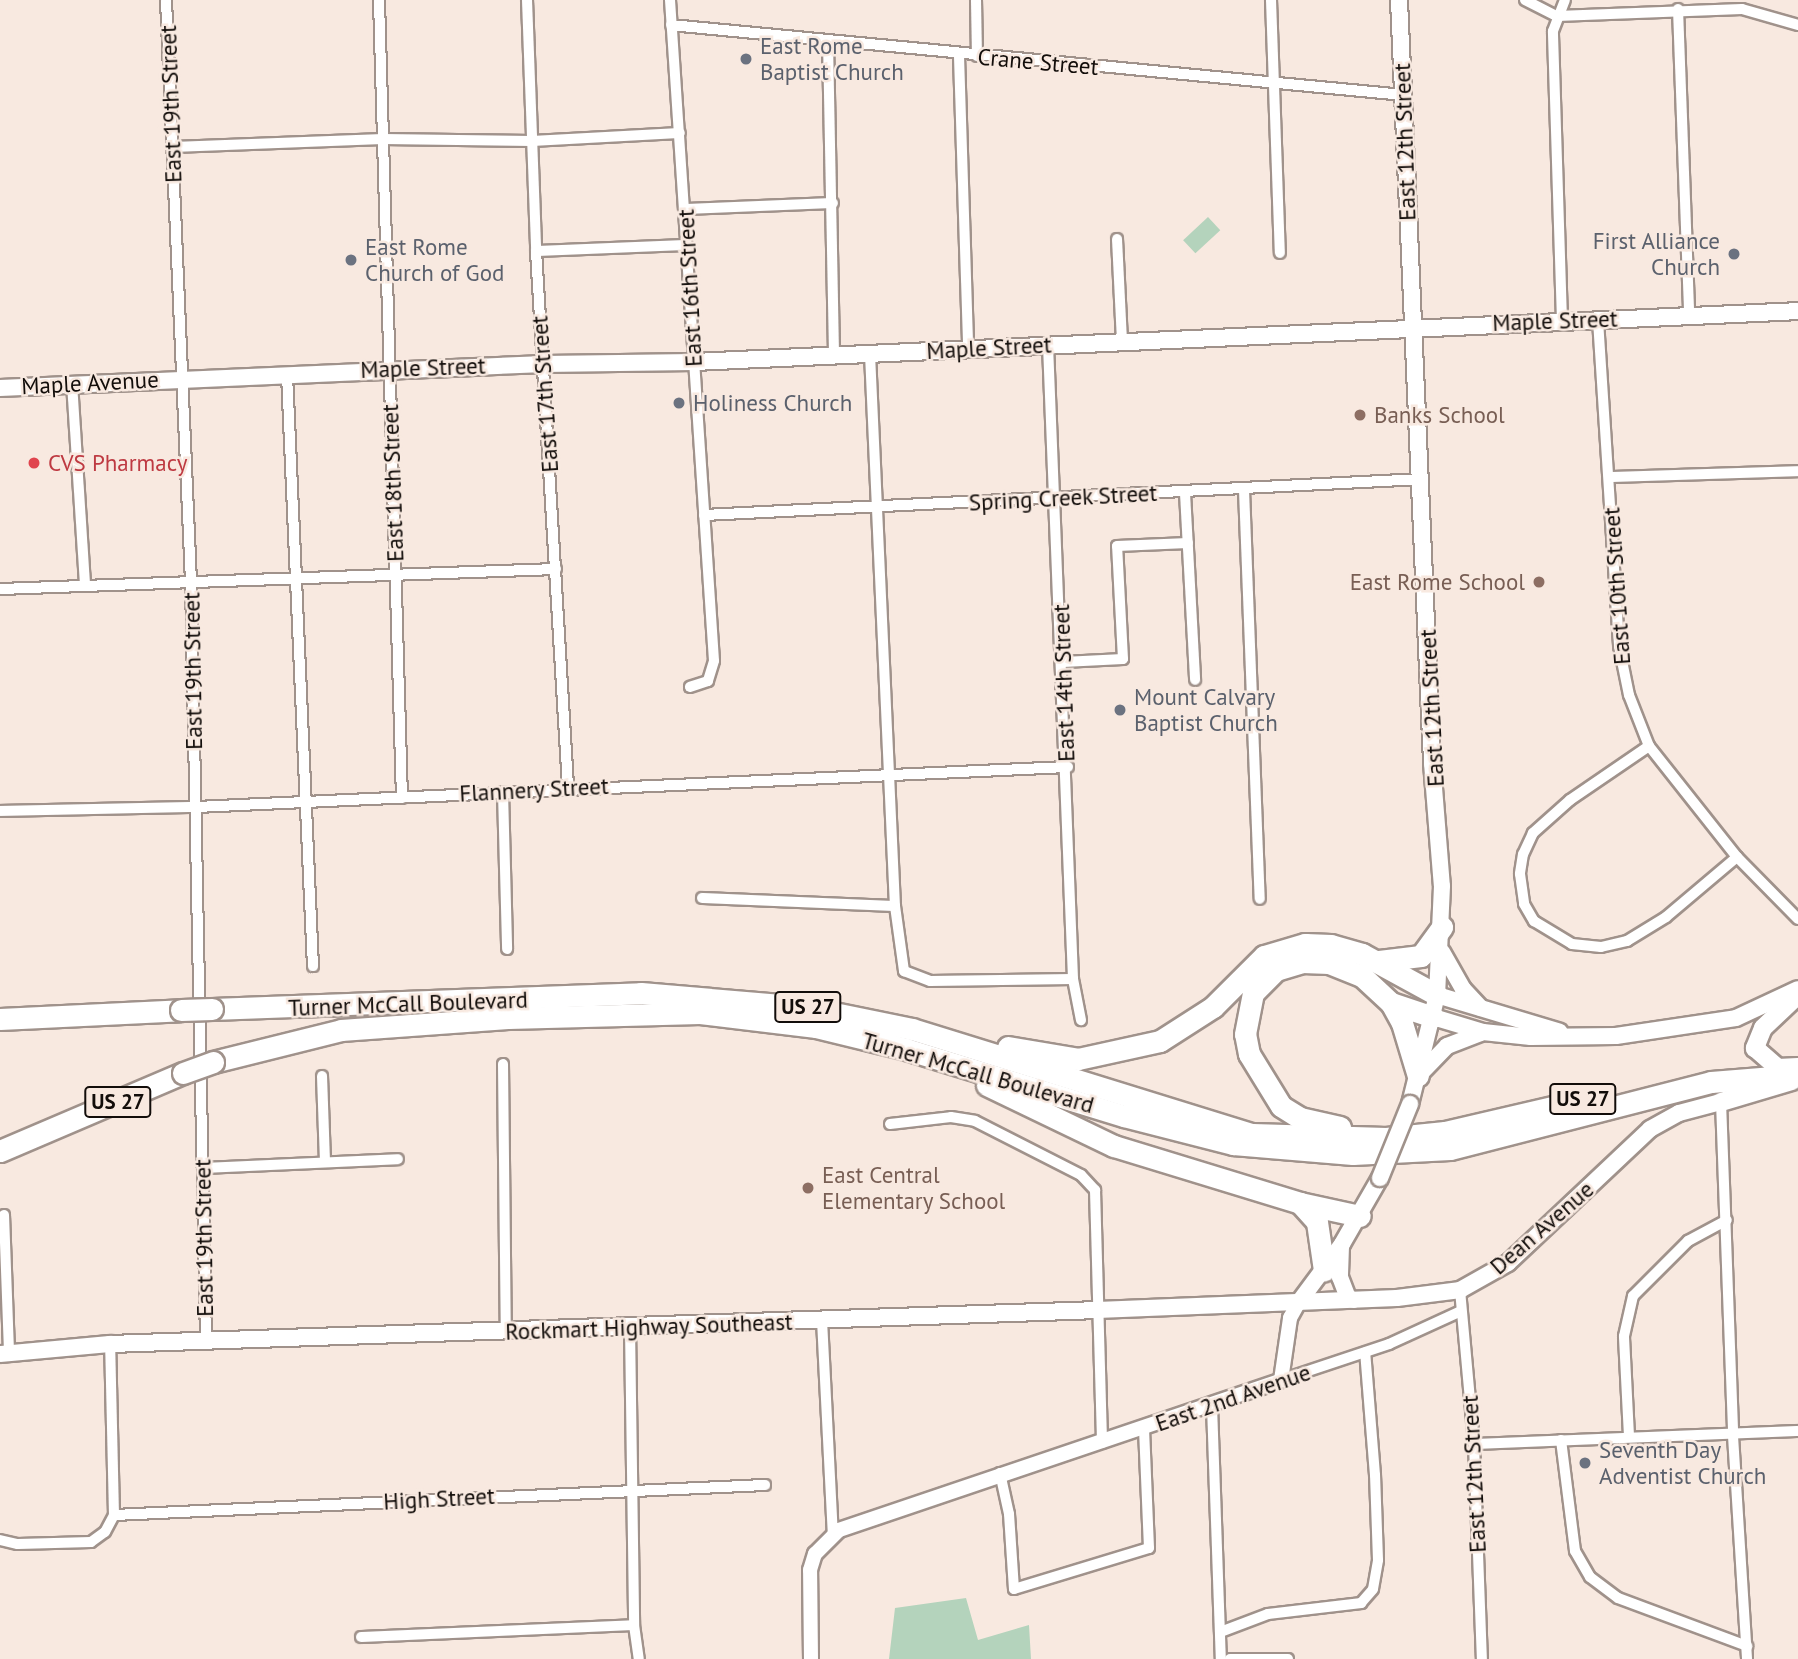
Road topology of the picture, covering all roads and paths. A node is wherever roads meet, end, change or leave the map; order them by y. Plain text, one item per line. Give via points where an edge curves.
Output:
1 (166, 0) edge
2 (379, 0) edge
3 (527, 0) edge
4 (670, 0) edge
5 (976, 0) edge
6 (1271, 0) edge
7 (1399, 0) edge
8 (1525, 0) edge
9 (1565, 0) edge
10 (1678, 9) junction
11 (1557, 16) junction
12 (671, 25) junction
13 (1798, 25) edge
14 (828, 41) junction
15 (959, 55) junction
16 (977, 56) junction
17 (1273, 85) junction
18 (1404, 95) junction
19 (680, 133) junction
20 (383, 139) junction
21 (532, 141) junction
22 (173, 147) junction
23 (833, 203) junction
24 (685, 209) junction
25 (1117, 239) dead end
26 (686, 245) junction
27 (536, 251) junction
28 (1280, 253) dead end
29 (1798, 311) edge
30 (1689, 314) junction
31 (1598, 320) junction
32 (1562, 321) junction
33 (1412, 325) junction
34 (1122, 340) junction
35 (1048, 345) junction
36 (968, 350) junction
37 (834, 354) junction
38 (870, 354) junction
39 (694, 362) junction
40 (544, 364) junction
41 (390, 370) junction
42 (287, 374) junction
43 (180, 378) junction
44 (72, 383) junction
45 (0, 388) edge
46 (1798, 470) edge
47 (1609, 477) junction
48 (1421, 479) junction
49 (1244, 490) junction
50 (1185, 493) junction
51 (1056, 499) junction
52 (878, 506) junction
53 (704, 515) junction
54 (1188, 543) junction
55 (556, 569) junction
56 (396, 575) junction
57 (294, 579) junction
58 (191, 582) junction
59 (85, 586) junction
60 (0, 589) edge
61 (1063, 662) junction
62 (1195, 680) dead end
63 (690, 687) dead end
64 (1649, 746) junction
65 (1068, 767) junction
66 (892, 778) junction
67 (568, 787) junction
68 (503, 792) junction
69 (402, 798) junction
70 (303, 801) junction
71 (197, 807) junction
72 (0, 811) edge
73 (1737, 857) junction
74 (702, 898) dead end
75 (1261, 899) dead end
76 (895, 906) junction
77 (1798, 919) edge
78 (1442, 927) junction
79 (507, 949) dead end
80 (1441, 950) junction
81 (1374, 961) junction
82 (313, 966) dead end
83 (1073, 979) junction
84 (1798, 989) edge
85 (1437, 995) junction
86 (1798, 995) edge
87 (1391, 1003) junction
88 (1482, 1009) junction
89 (70, 1016) junction
90 (1433, 1017) junction
91 (0, 1019) edge
92 (1081, 1020) dead end
93 (0, 1025) edge
94 (912, 1029) junction
95 (1483, 1032) junction
96 (1573, 1035) junction
97 (503, 1063) dead end
98 (948, 1063) junction
99 (1793, 1072) edge
100 (322, 1076) dead end
101 (1418, 1076) junction
102 (1721, 1102) junction
103 (890, 1124) dead end
104 (53, 1130) junction
105 (1386, 1138) junction
106 (0, 1151) edge
107 (398, 1159) dead end
108 (0, 1160) edge
109 (325, 1162) junction
110 (203, 1168) junction
111 (1300, 1203) junction
112 (4, 1215) dead end
113 (1360, 1216) junction
114 (1727, 1220) junction
115 (1342, 1244) junction
116 (1324, 1270) junction
117 (1460, 1290) junction
118 (1354, 1300) junction
119 (1298, 1302) junction
120 (1097, 1310) junction
121 (1461, 1311) junction
122 (822, 1320) junction
123 (630, 1327) junction
124 (506, 1332) junction
125 (206, 1342) junction
126 (110, 1344) junction
127 (1365, 1352) junction
128 (5, 1353) edge
129 (1281, 1380) junction
130 (1212, 1406) junction
131 (1144, 1428) junction
132 (1798, 1432) edge
133 (1629, 1436) junction
134 (1733, 1436) junction
135 (1560, 1440) junction
136 (1102, 1443) junction
137 (1474, 1444) junction
138 (1000, 1473) junction
139 (765, 1485) dead end
140 (636, 1489) junction
141 (114, 1515) junction
142 (833, 1535) junction
143 (0, 1540) edge
144 (634, 1625) junction
145 (1223, 1631) junction
146 (362, 1637) dead end
147 (1747, 1646) junction
148 (639, 1659) edge
149 (811, 1659) edge
150 (1222, 1659) edge
151 (1230, 1659) edge
152 (1288, 1659) edge
153 (1482, 1659) edge
154 (1746, 1659) edge

1 - 22 street, East 19th Street
2 - 20 street, East 18th Street
3 - 21 street, East 17th Street
4 - 12 street, East 16th Street
5 - 16 street
6 - 17 street
7 - 18 main road, East 12th Street
8 - 11 street
9 - 11 street
10 - 11 street
10 - 13 street via 1742,9
10 - 30 street
11 - 32 street via 1553,31
12 - 14 street, Crane Street
12 - 19 street, East 16th Street
14 - 15 street, Crane Street
14 - 23 street
15 - 16 street, Crane Street
15 - 36 street
16 - 17 street, Crane Street
17 - 18 street, Crane Street
17 - 28 street
18 - 33 main road, East 12th Street
19 - 21 street
19 - 24 street, East 16th Street
20 - 21 street
20 - 22 street
20 - 41 street, East 18th Street
21 - 27 street, East 17th Street
22 - 43 street, East 19th Street
23 - 24 street
23 - 37 street
24 - 26 street, East 16th Street
25 - 34 street
26 - 27 street
26 - 39 street, East 16th Street
27 - 40 street, East 17th Street
29 - 30 main road, Maple Street
30 - 31 main road, Maple Street
31 - 32 main road, Maple Street
31 - 47 street, East 10th Street
32 - 33 main road, Maple Street
33 - 34 main road, Maple Street
33 - 48 main road, East 12th Street
34 - 35 main road, Maple Street
35 - 36 main road, Maple Street
35 - 51 street, East 14th Street
36 - 38 main road, Maple Street
37 - 38 main road, Maple Street
37 - 39 main road, Maple Street
38 - 52 street
39 - 40 main road, Maple Street
39 - 53 street, East 16th Street
40 - 41 main road, Maple Street
40 - 55 street, East 17th Street
41 - 42 main road, Maple Street
41 - 56 street, East 18th Street
42 - 43 main road, Maple Street
42 - 57 street
43 - 44 main road, Maple Avenue
43 - 58 street, East 19th Street
44 - 45 main road, Maple Avenue
44 - 59 street
46 - 47 street
47 - 64 street, East 10th Street via 1624,681
48 - 49 street, Spring Creek Street
48 - 78 main road, East 12th Street
49 - 50 street, Spring Creek Street
49 - 75 street
50 - 51 street, Spring Creek Street
50 - 54 street
51 - 52 street, Spring Creek Street
51 - 61 street, East 14th Street
52 - 53 street, Spring Creek Street
52 - 66 street
53 - 63 street, East 16th Street via 714,671 708,681
54 - 61 street via 1117,546 1123,659
54 - 62 street
55 - 56 street
55 - 67 street, East 17th Street
56 - 57 street
56 - 69 street, East 18th Street
57 - 58 street
57 - 70 street
58 - 59 street
58 - 71 street, East 19th Street
59 - 60 street
61 - 65 street, East 14th Street
64 - 73 street, East 10th Street
64 - 73 street via 1570,800 1534,833 1523,854 1520,874 1524,904 1534,921 1572,944 1601,947 1628,941
65 - 66 street, Flannery Street
65 - 83 street, East 14th Street
66 - 67 street, Flannery Street
66 - 76 street
67 - 68 street, Flannery Street
68 - 69 street, Flannery Street
68 - 79 street
69 - 70 street, Flannery Street
70 - 71 street, Flannery Street
70 - 82 street via 308,808
71 - 72 street, Flannery Street
71 - 110 street, East 19th Street
73 - 77 street, East 10th Street
74 - 76 street
76 - 83 street via 904,971 930,981
78 - 80 main road, East 12th Street
78 - 81 highway via 1420,956
80 - 85 main road, East 12th Street
80 - 88 main road via 1462,989
81 - 85 highway
81 - 94 highway via 1331,945 1275,951 1182,1030 1136,1049 1078,1059
83 - 92 street, East 14th Street
84 - 96 main road via 1736,1018 1693,1028
85 - 88 main road
85 - 90 main road, East 12th Street
86 - 99 main road via 1763,1028 1755,1042 1756,1053
87 - 90 highway
87 - 101 highway
87 - 105 highway via 1363,977 1329,963 1302,962 1276,970 1261,981 1247,1011 1245,1034 1258,1073 1281,1105 1300,1118
88 - 96 main road
89 - 91 highway, Turner McCall Boulevard / US 27
89 - 93 highway
89 - 94 highway, Turner McCall Boulevard / US 27, bridge via 641,993 804,1007
90 - 95 main road
90 - 101 main road, East 12th Street
94 - 105 highway, Turner McCall Boulevard / US 27 via 1252,1133
95 - 96 main road
95 - 101 main road via 1447,1046
97 - 124 street
98 - 99 highway, Turner McCall Boulevard / US 27 via 1233,1144 1353,1154 1450,1149 1711,1082
98 - 104 highway, Turner McCall Boulevard / US 27, bridge via 816,1027 700,1013 522,1017 341,1030 213,1062
98 - 111 highway via 1075,1131
99 - 102 main road
99 - 105 highway, Turner McCall Boulevard / US 27 via 1701,1071 1445,1132
100 - 109 street
101 - 113 main road, East 12th Street, bridge via 1380,1178
102 - 114 street
102 - 117 main road, Dean Avenue via 1679,1113 1650,1129 1508,1263
103 - 120 street via 962,1118 1081,1175 1097,1196
104 - 106 highway, Turner McCall Boulevard / US 27
104 - 108 highway
107 - 109 street
109 - 110 street
110 - 125 street, East 19th Street
111 - 113 highway
111 - 116 highway via 1317,1222
112 - 128 street
113 - 115 main road, East 12th Street
114 - 133 street via 1688,1241 1633,1296 1624,1336
114 - 134 street
115 - 116 main road, East 12th Street
115 - 118 main road via 1340,1277 1348,1298
116 - 119 main road, East 12th Street
117 - 118 main road, Dean Avenue
117 - 121 street, East 12th Street
118 - 119 main road, Dean Avenue
119 - 120 main road, Rockmart Highway Southeast
119 - 129 street, East 12th Street via 1290,1318
120 - 122 main road, Rockmart Highway Southeast
120 - 136 street
121 - 127 street, East 2nd Avenue
121 - 137 street, East 12th Street
122 - 123 main road, Rockmart Highway Southeast
122 - 142 street
123 - 124 main road, Rockmart Highway Southeast
123 - 140 street
124 - 125 main road, Rockmart Highway Southeast
125 - 126 main road, Rockmart Highway Southeast
126 - 128 main road, Rockmart Highway Southeast
126 - 141 street
127 - 129 street, East 2nd Avenue
127 - 145 street via 1378,1560 1368,1597 1361,1603 1268,1614
129 - 130 street, East 2nd Avenue
130 - 131 street, East 2nd Avenue
130 - 145 street
131 - 136 street, East 2nd Avenue
131 - 138 street via 1149,1548 1014,1589 1009,1514
132 - 134 street
133 - 134 street
133 - 135 street
134 - 147 street
135 - 137 street
135 - 147 street via 1575,1551 1590,1577 1618,1598
136 - 138 street, East 2nd Avenue
137 - 153 street, East 12th Street
138 - 142 street, East 2nd Avenue
139 - 140 street, High Street
140 - 141 street, High Street
140 - 144 street
141 - 143 street via 105,1532 91,1542 18,1545
142 - 149 street via 815,1554 810,1570
144 - 146 street
144 - 148 street
145 - 150 street
147 - 154 street
151 - 152 street

